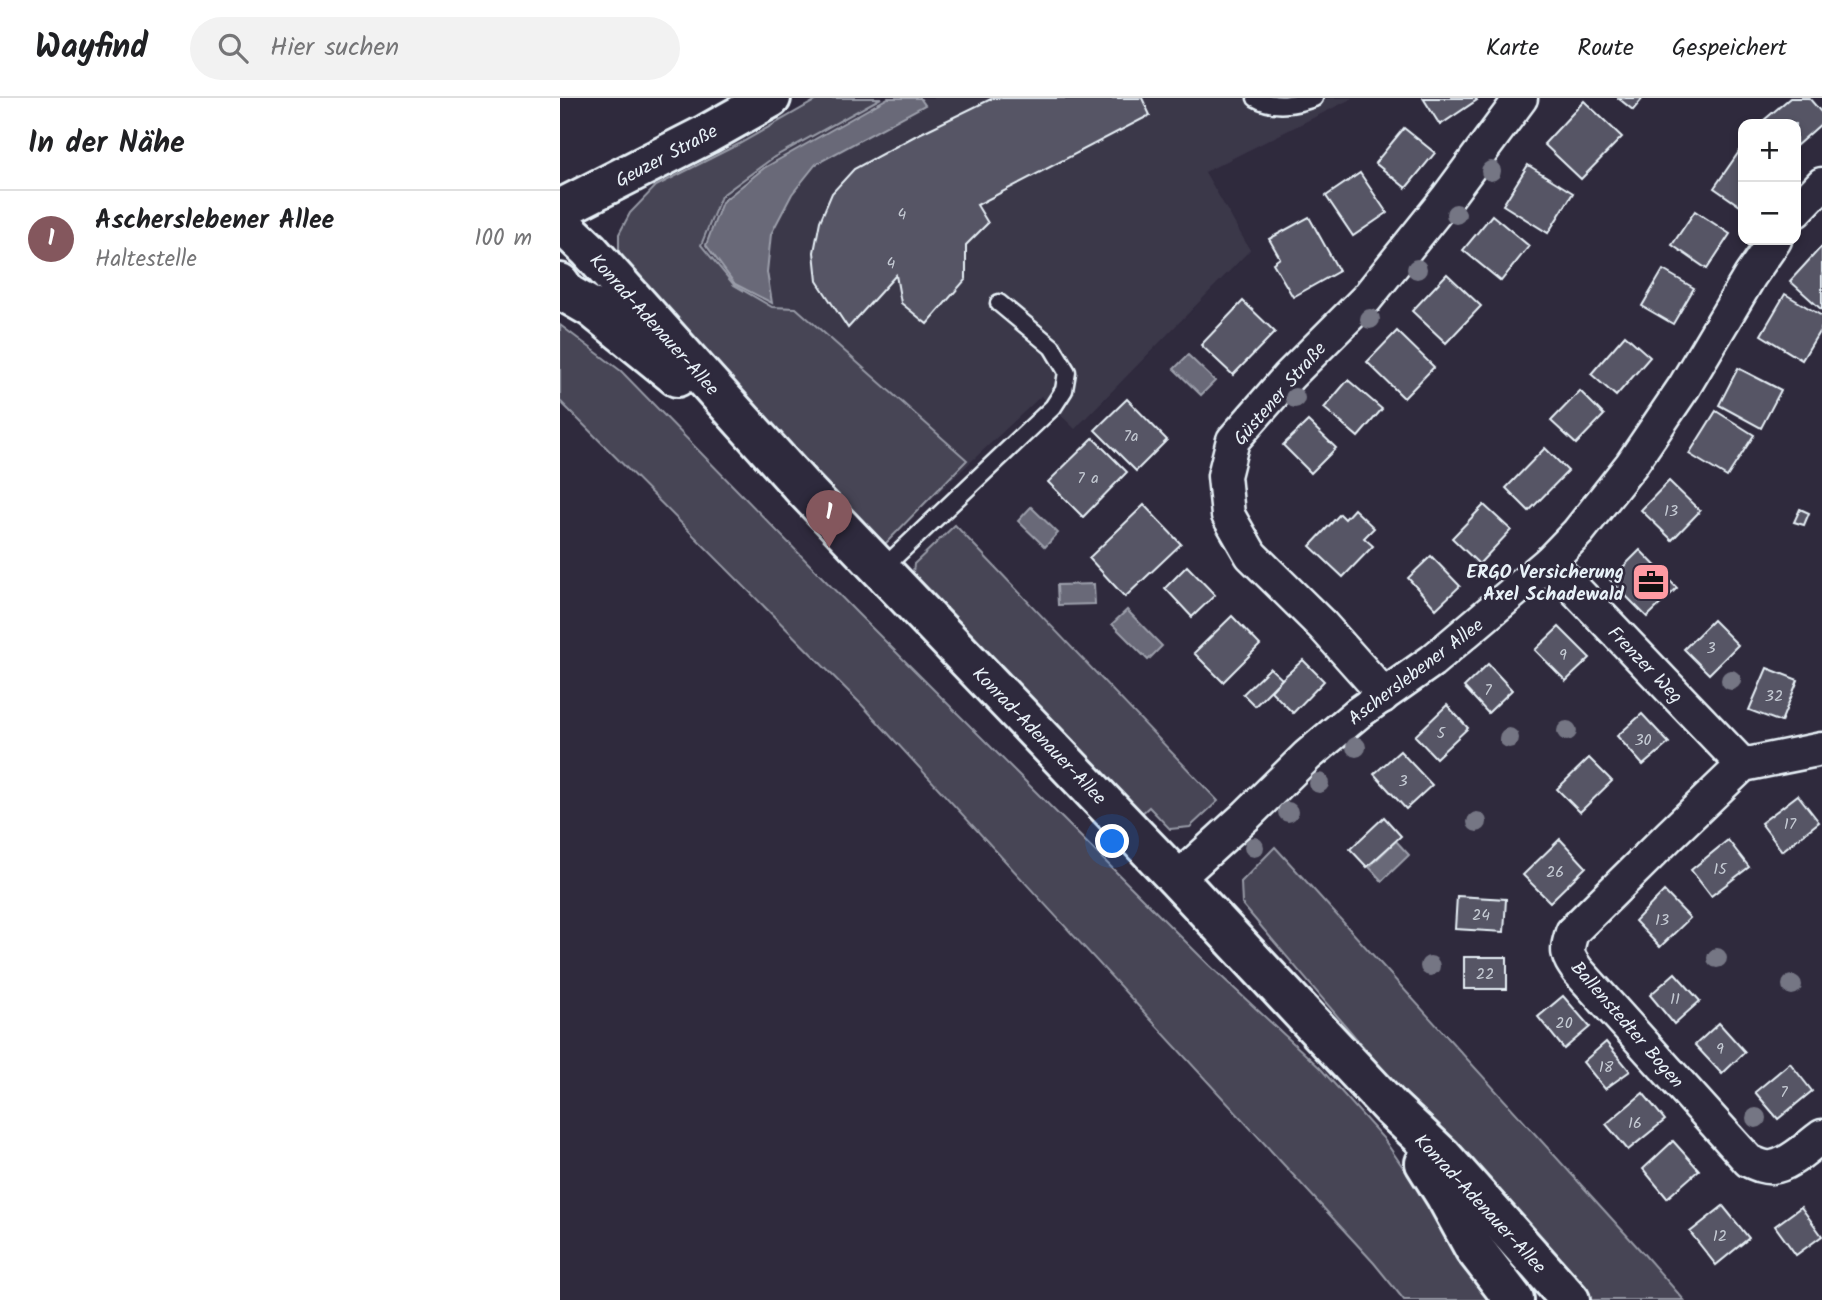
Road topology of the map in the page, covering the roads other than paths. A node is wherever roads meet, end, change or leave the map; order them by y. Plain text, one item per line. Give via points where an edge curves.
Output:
1 (771, 98) edge
2 (1256, 98) edge
3 (1314, 98) edge
4 (1521, 98) edge
5 (1822, 184) edge
6 (1801, 206) edge
7 (560, 209) edge
8 (560, 227) edge
9 (1772, 245) edge
10 (562, 289) edge
11 (999, 303) dead end
12 (802, 487) junction
13 (1549, 562) junction
14 (882, 569) junction
15 (1382, 697) junction
16 (1822, 749) edge
17 (1743, 765) junction
18 (1177, 878) junction
19 (1391, 1108) junction
20 (1822, 1136) edge
21 (1514, 1300) edge
22 (1570, 1300) edge

1 - 7 main road, Geuzer Straße
2 - 3 lane via 1288,106
4 - 15 street, Güstener Straße via 1366,299 1233,440 1224,476 1228,515 1251,555 1323,626
5 - 6 street
8 - 12 main road, Konrad-Adenauer-Allee via 589,250
9 - 13 street, Ascherslebener Allee via 1631,465
10 - 12 main road, Konrad-Adenauer-Allee via 639,345
11 - 14 lane via 1052,347 1067,372 1065,390 1053,407
12 - 14 main road, Konrad-Adenauer-Allee
13 - 15 street, Ascherslebener Allee
13 - 17 street, Frenzer Weg
14 - 18 main road, Konrad-Adenauer-Allee
15 - 18 street, Ascherslebener Allee via 1307,756
16 - 17 street
17 - 20 street, Ballenstedter Bogen via 1572,932 1566,949 1578,971 1749,1161 1773,1167
18 - 19 main road, Konrad-Adenauer-Allee
19 - 21 main road, Konrad-Adenauer-Allee via 1474,1248
19 - 22 main road, Konrad-Adenauer-Allee via 1443,1157

